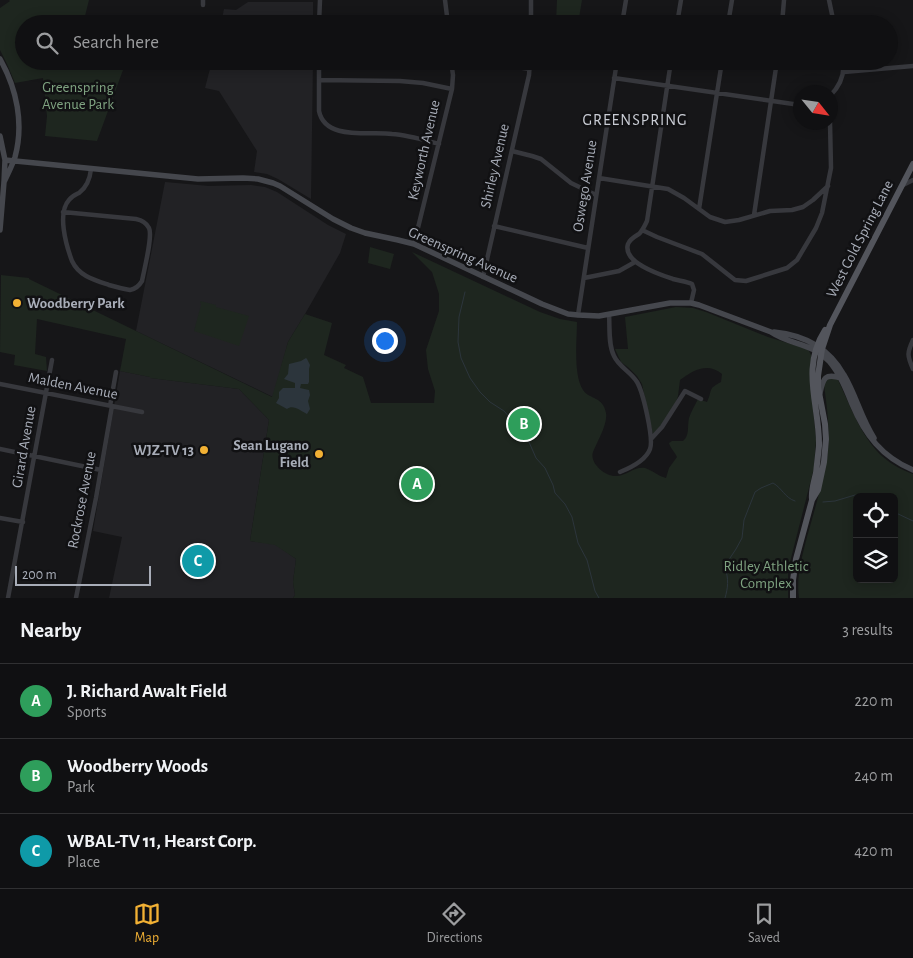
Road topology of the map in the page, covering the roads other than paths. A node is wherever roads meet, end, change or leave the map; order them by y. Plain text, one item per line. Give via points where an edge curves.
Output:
1 (320, 0) edge
2 (446, 0) edge
3 (531, 0) edge
4 (626, 0) edge
5 (680, 0) edge
6 (732, 0) edge
7 (784, 0) edge
8 (829, 0) edge
9 (319, 15) edge
10 (447, 15) edge
11 (531, 15) edge
12 (624, 15) edge
13 (678, 15) edge
14 (730, 15) edge
15 (783, 15) edge
16 (832, 15) edge
17 (0, 59) edge
18 (913, 66) edge
19 (898, 67) edge
20 (319, 70) edge
21 (453, 70) edge
22 (530, 70) edge
23 (615, 70) edge
24 (670, 70) edge
25 (721, 70) edge
26 (776, 70) edge
27 (867, 70) edge
28 (844, 72) joint
29 (614, 78) junction
30 (319, 80) junction
31 (668, 86) junction
32 (838, 86) edge
33 (452, 89) junction
34 (717, 93) junction
35 (771, 101) junction
36 (793, 104) edge
37 (830, 130) edge
38 (0, 136) edge
39 (439, 144) junction
40 (512, 151) junction
41 (2, 160) edge
42 (13, 161) junction
43 (913, 164) edge
44 (91, 169) junction
45 (599, 178) junction
46 (913, 180) edge
47 (4, 182) junction
48 (828, 185) junction
49 (902, 185) junction
50 (653, 186) junction
51 (596, 196) junction
52 (699, 209) junction
53 (63, 212) junction
54 (754, 215) junction
55 (494, 226) junction
56 (0, 230) edge
57 (642, 230) junction
58 (414, 244) junction
59 (588, 248) junction
60 (635, 262) junction
61 (483, 277) junction
62 (584, 278) junction
63 (691, 303) junction
64 (609, 314) junction
65 (578, 315) junction
66 (913, 340) edge
67 (819, 349) junction
68 (52, 360) dead end
69 (913, 368) edge
70 (116, 372) dead end
71 (841, 378) junction
72 (0, 384) edge
73 (46, 393) junction
74 (820, 395) junction
75 (702, 399) dead end
76 (111, 406) junction
77 (142, 412) dead end
78 (651, 439) junction
79 (0, 450) edge
80 (886, 454) junction
81 (34, 457) junction
82 (101, 470) junction
83 (913, 470) edge
84 (620, 472) dead end
85 (812, 500) junction
86 (0, 518) edge
87 (23, 522) junction
88 (8, 598) edge
89 (76, 598) edge
90 (793, 598) edge

1 - 9 street
2 - 10 street
3 - 11 street
4 - 12 street
5 - 13 street
6 - 14 street
7 - 15 street
8 - 16 street
17 - 42 main road via 12,86 18,113
18 - 19 street
20 - 30 street
21 - 33 street, Keyworth Avenue
22 - 40 street, Shirley Avenue
23 - 29 street, Oswego Avenue
24 - 31 street
25 - 34 street
26 - 35 street
27 - 28 street
28 - 32 street
29 - 31 street
29 - 45 street, Oswego Avenue
30 - 33 street via 400,81
30 - 39 street via 318,112 324,123 332,128 342,132 393,134
31 - 34 street
31 - 50 street
33 - 39 street, Keyworth Avenue
34 - 35 street
34 - 52 street
35 - 36 street
35 - 54 street
37 - 48 street
38 - 41 main road
39 - 58 street, Keyworth Avenue
40 - 51 street via 541,160 571,183
40 - 55 street, Shirley Avenue
41 - 42 main road, Greenspring Avenue
41 - 47 main road
42 - 44 main road, Greenspring Avenue
42 - 47 main road
43 - 49 main road, West Cold Spring Lane
44 - 53 street via 87,184 68,200
44 - 58 main road, Greenspring Avenue via 198,179 265,180 351,228
45 - 50 street
45 - 51 street, Oswego Avenue
46 - 49 street
47 - 56 main road
48 - 54 street via 803,206
48 - 57 street via 819,221 797,260 782,270 746,281 735,280 702,254
49 - 67 main road, West Cold Spring Lane
50 - 52 street via 668,189
50 - 57 street via 647,221
51 - 59 street, Oswego Avenue
52 - 54 street via 726,222
53 - 53 street via 136,219 150,228 142,281 137,287 130,290 96,281 80,272 70,255
55 - 59 street
55 - 61 street, Shirley Avenue
57 - 60 street via 628,245 628,254
58 - 61 main road, Greenspring Avenue
59 - 62 street, Oswego Avenue
60 - 62 street via 619,271
60 - 63 street via 692,284
61 - 65 main road, Greenspring Avenue via 551,308
62 - 65 street, Oswego Avenue
63 - 64 main road, Greenspring Avenue via 670,303
63 - 67 main road, Greenspring Avenue
64 - 65 main road, Greenspring Avenue
64 - 78 street via 613,355 639,385
66 - 69 street via 908,355
67 - 71 main road, Greenspring Avenue
67 - 74 main road, West Cold Spring Lane
67 - 80 main road, Greenspring Avenue via 832,358 844,374 869,429
67 - 85 main road, West Cold Spring Lane via 812,382 819,438
68 - 73 street, Girard Avenue
70 - 76 street, Rockrose Avenue
71 - 74 main road via 830,376 824,379
71 - 80 main road, Greenspring Avenue via 866,432
72 - 73 street, Malden Avenue
73 - 76 street, Malden Avenue
73 - 81 street, Girard Avenue
74 - 85 main road, West Cold Spring Lane via 825,453 818,490
75 - 78 street via 685,391
76 - 77 street, Malden Avenue
76 - 82 street, Rockrose Avenue
78 - 84 street via 647,454
79 - 81 street
80 - 83 main road, Greenspring Avenue
81 - 82 street
81 - 87 street, Girard Avenue
82 - 89 street, Rockrose Avenue
85 - 90 main road, West Cold Spring Lane via 796,559
86 - 87 street
87 - 88 street, Girard Avenue

